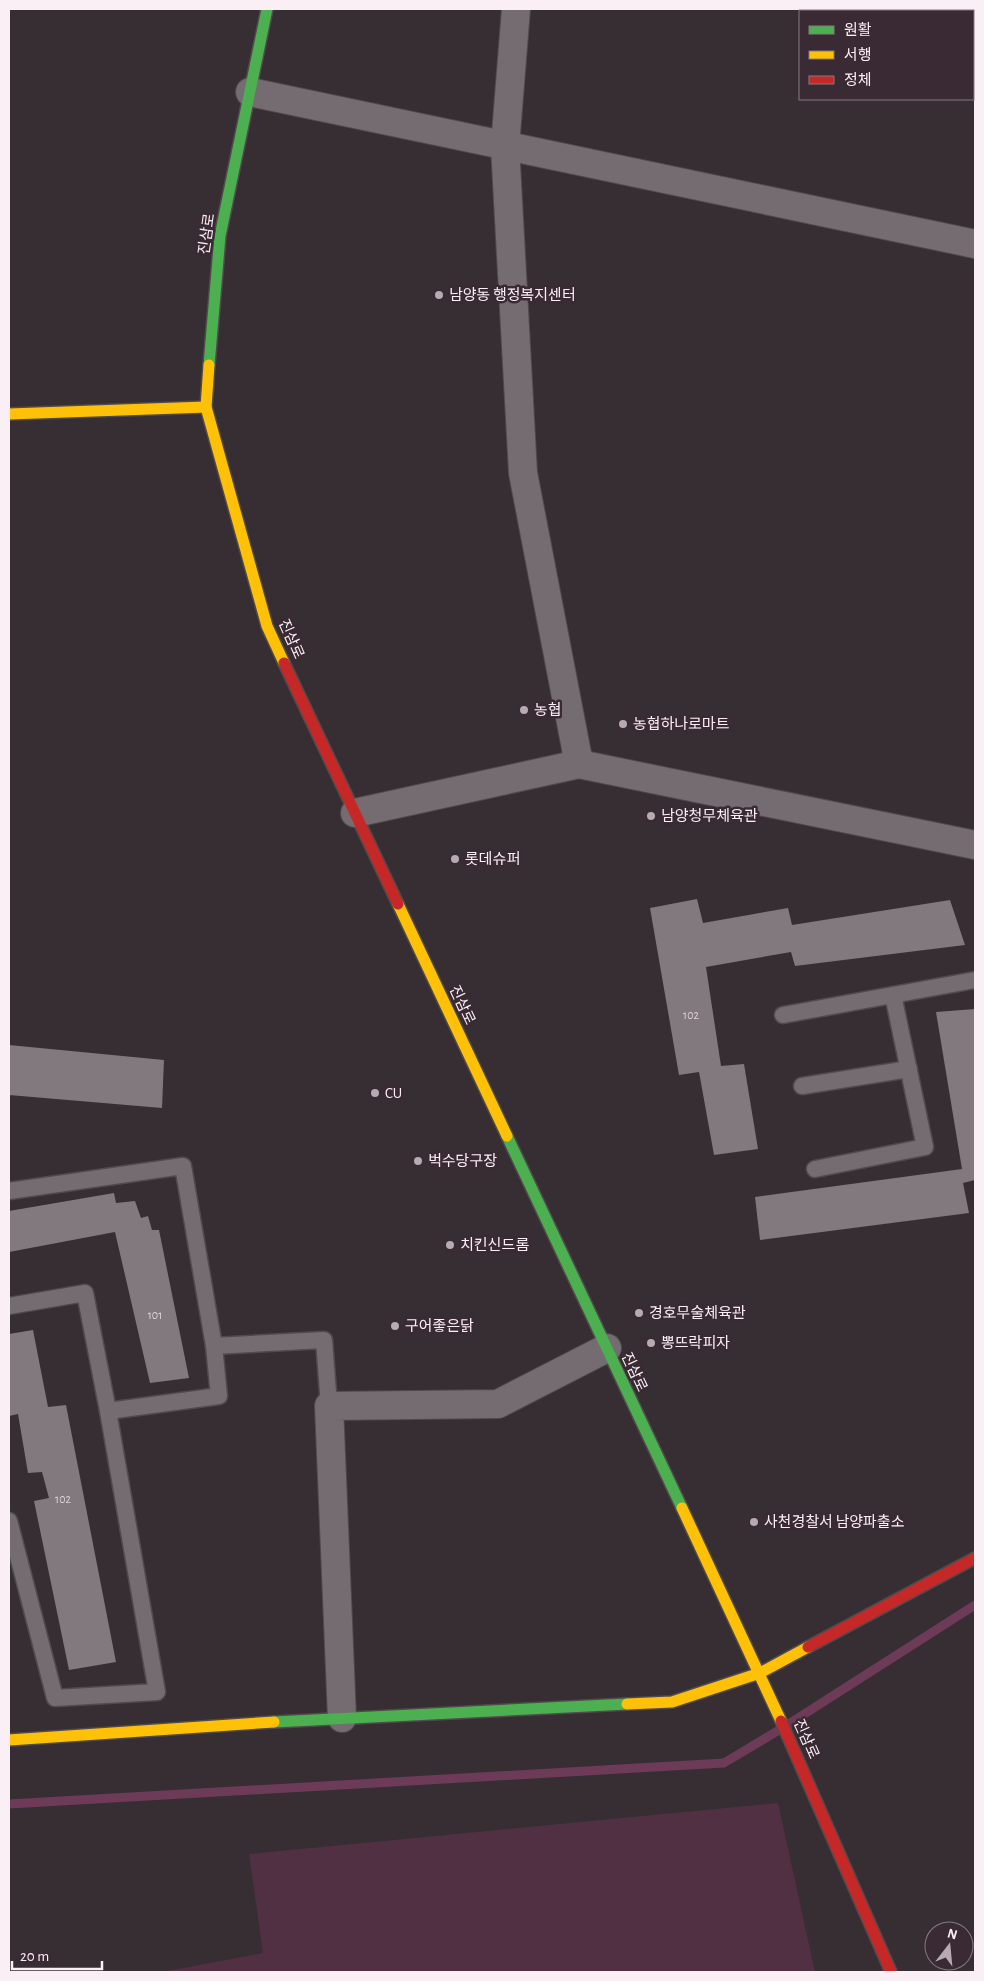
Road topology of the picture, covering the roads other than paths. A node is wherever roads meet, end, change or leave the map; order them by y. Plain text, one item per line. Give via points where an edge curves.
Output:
1 (267, 9) edge
2 (516, 9) edge
3 (250, 92) junction
4 (505, 146) junction
5 (975, 244) edge
6 (206, 407) junction
7 (9, 414) edge
8 (579, 764) junction
9 (355, 813) junction
10 (975, 845) edge
11 (975, 980) edge
12 (893, 995) junction
13 (783, 1015) dead end
14 (909, 1069) junction
15 (802, 1086) dead end
16 (816, 1169) dead end
17 (9, 1192) edge
18 (9, 1306) edge
19 (214, 1346) junction
20 (607, 1348) junction
21 (329, 1406) junction
22 (108, 1411) junction
23 (9, 1521) edge
24 (975, 1558) edge
25 (760, 1673) junction
26 (342, 1718) junction
27 (9, 1740) edge
28 (890, 1972) edge

1 - 3 street, 진삼로
2 - 4 street
3 - 4 street
3 - 6 street, 진삼로 via 220,236
4 - 5 street
4 - 8 street via 523,473
6 - 7 street
6 - 9 street, 진삼로 via 267,626
8 - 9 street
8 - 10 street
9 - 20 street, 진삼로
11 - 12 lane
12 - 13 lane
12 - 14 lane
14 - 15 lane
14 - 16 lane via 926,1147
17 - 19 lane via 183,1166
18 - 22 lane via 85,1293
19 - 21 lane via 324,1340
19 - 22 lane via 219,1396
20 - 21 street via 498,1404
20 - 25 street, 진삼로
21 - 26 street
22 - 23 lane via 157,1692 55,1698
24 - 25 street
25 - 26 street via 672,1702
25 - 28 street, 진삼로
26 - 27 street

